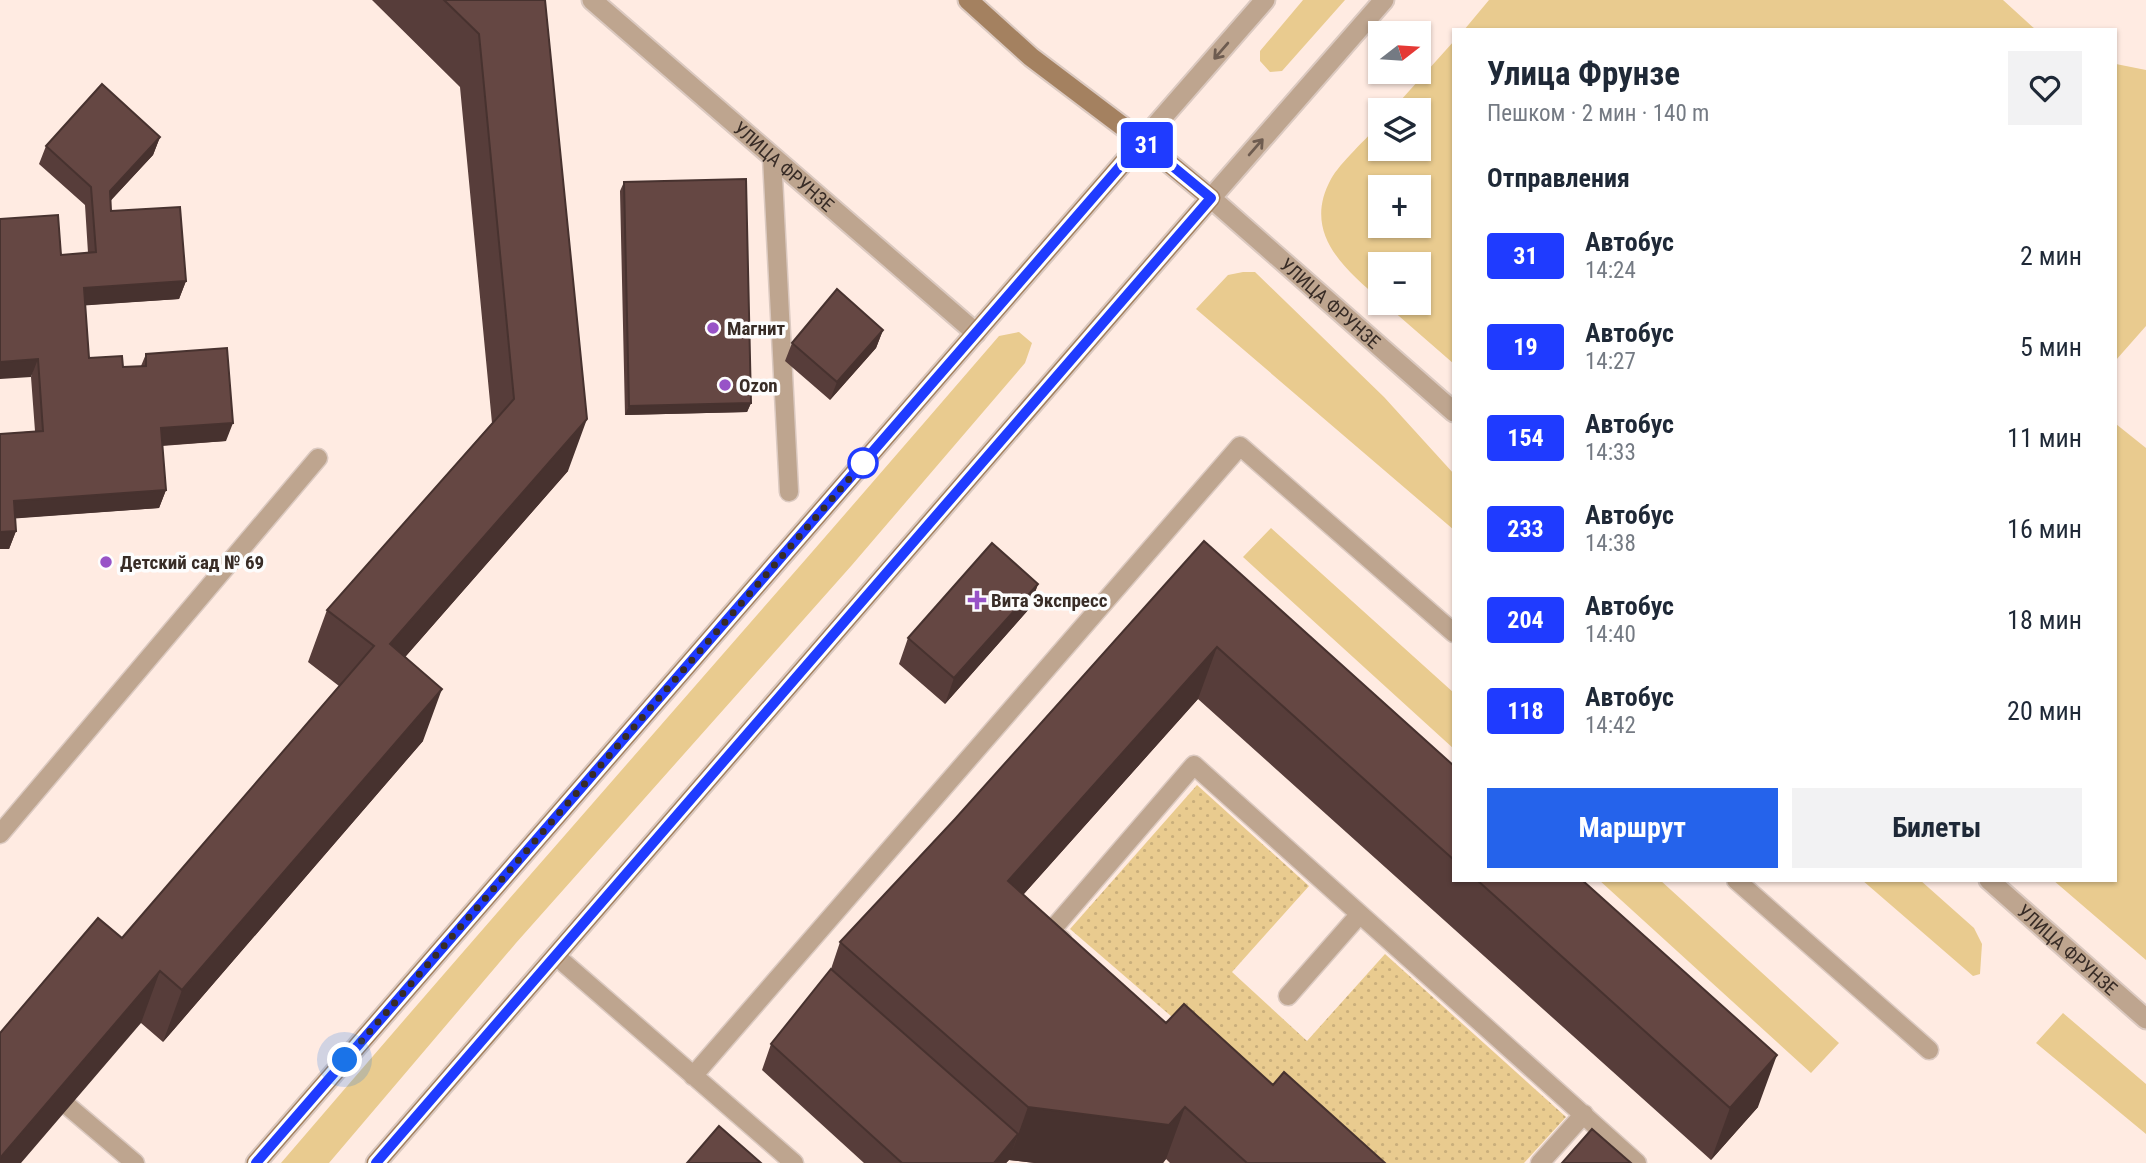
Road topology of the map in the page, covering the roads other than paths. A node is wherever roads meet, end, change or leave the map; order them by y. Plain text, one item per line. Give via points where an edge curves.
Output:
1 (592, 0) edge
2 (968, 0) edge
3 (1265, 0) edge
4 (1384, 0) edge
5 (1142, 141) junction
6 (772, 157) junction
7 (1211, 198) junction
8 (976, 333) junction
9 (1452, 410) edge
10 (318, 458) dead end
11 (789, 492) dead end
12 (1452, 631) edge
13 (0, 834) edge
14 (1738, 882) edge
15 (1991, 882) edge
16 (1359, 915) junction
17 (1072, 948) edge
18 (556, 956) junction
19 (1289, 996) dead end
20 (2146, 1018) edge
21 (1929, 1050) dead end
22 (693, 1076) junction
23 (69, 1107) edge
24 (1584, 1114) junction
25 (135, 1163) edge
26 (257, 1163) edge
27 (376, 1163) edge
28 (794, 1163) edge
29 (1540, 1163) edge
30 (1637, 1163) edge

1 - 6 street, УЛИЦА ФРУНЗЕ
2 - 5 main road, УЛИЦА ФРУНЗЕ via 1031,57
3 -> 5 street
7 -> 4 street
5 - 7 main road, УЛИЦА ФРУНЗЕ
5 - 8 main road
6 - 8 street, УЛИЦА ФРУНЗЕ
6 - 11 lane
7 - 9 street, УЛИЦА ФРУНЗЕ
7 - 18 main road
8 - 26 main road
10 - 13 lane
12 - 22 lane via 1240,446
14 - 21 lane
15 - 20 street, УЛИЦА ФРУНЗЕ
16 - 17 lane via 1194,765 1051,931
16 - 19 lane
16 - 24 lane
18 - 22 lane
18 - 27 main road
22 - 28 lane
23 - 25 lane
24 - 29 lane
24 - 30 lane

